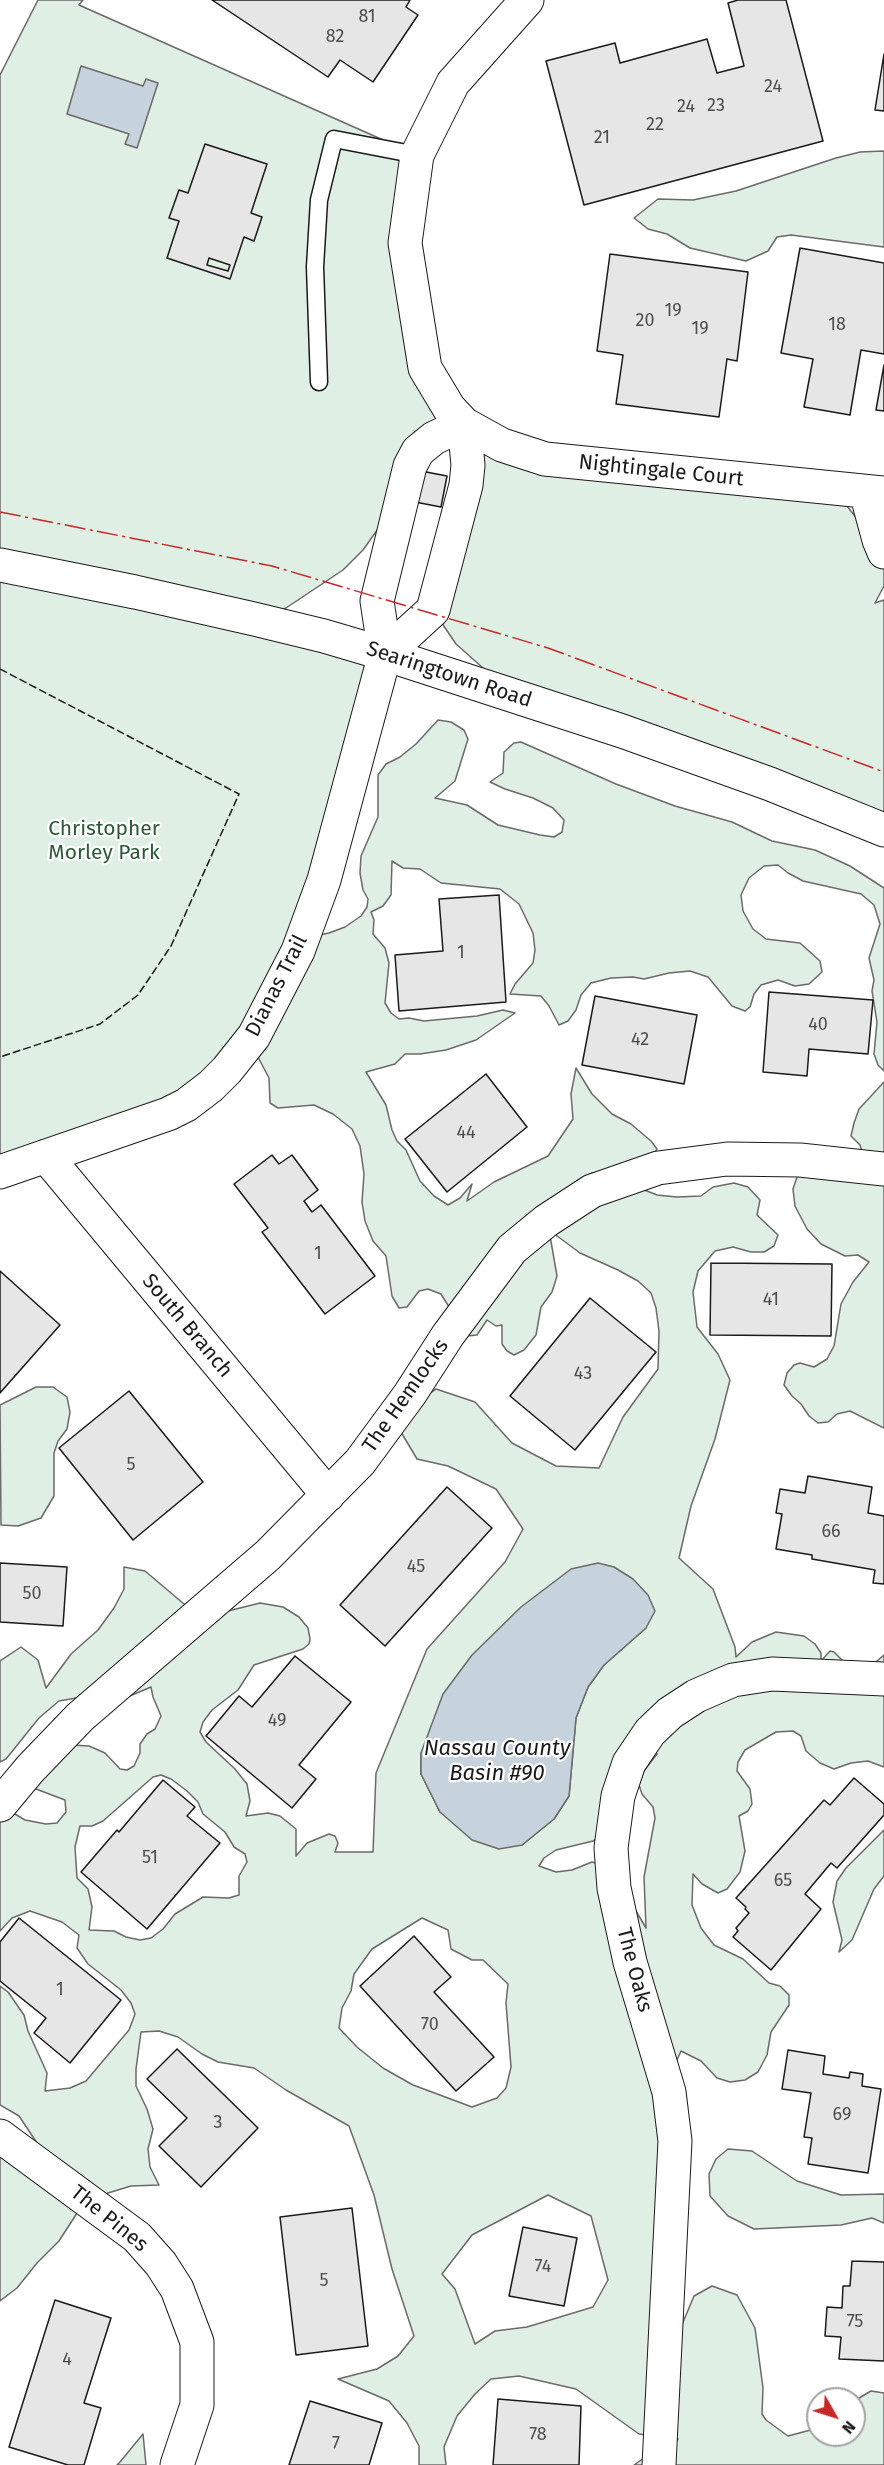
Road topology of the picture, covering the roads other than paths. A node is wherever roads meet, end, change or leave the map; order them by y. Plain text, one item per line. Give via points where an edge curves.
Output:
1 (527, 0) edge
2 (417, 155) junction
3 (319, 382) dead end
4 (464, 424) junction
5 (875, 493) edge
6 (884, 552) edge
7 (0, 566) edge
8 (385, 654) junction
9 (884, 830) edge
10 (46, 1156) junction
11 (884, 1169) edge
12 (0, 1172) edge
13 (328, 1495) junction
14 (884, 1679) edge
15 (0, 1804) edge
16 (0, 2136) edge
17 (177, 2465) edge
18 (659, 2465) edge

1 - 2 street via 453,83
2 - 3 lane via 334,139 319,200 315,267
2 - 4 street via 405,243 425,368 449,408
4 - 5 street, Nightingale Court via 502,446 545,459
4 - 8 street via 466,485 433,610
4 - 8 street via 434,438 418,451 410,466 377,601
5 - 6 street, Nightingale Court via 879,540
7 - 8 street, Searingtown Road via 254,619
8 - 9 street, Searingtown Road via 633,735
8 - 10 street, Dianas Trail via 312,916 281,988 248,1045 211,1086 186,1105
10 - 12 street, Dianas Trail
10 - 13 street, South Branch
11 - 13 street, The Hemlocks via 800,1160 727,1159 658,1168 592,1191 512,1248 382,1434
13 - 15 street, The Hemlocks via 268,1555 80,1717
14 - 18 street, The Oaks via 772,1674 733,1680 696,1696 650,1732 629,1763 618,1796 611,1848 614,1888 630,1962 669,2092 675,2141
16 - 17 street, The Pines via 137,2237 177,2289 197,2342 197,2405

